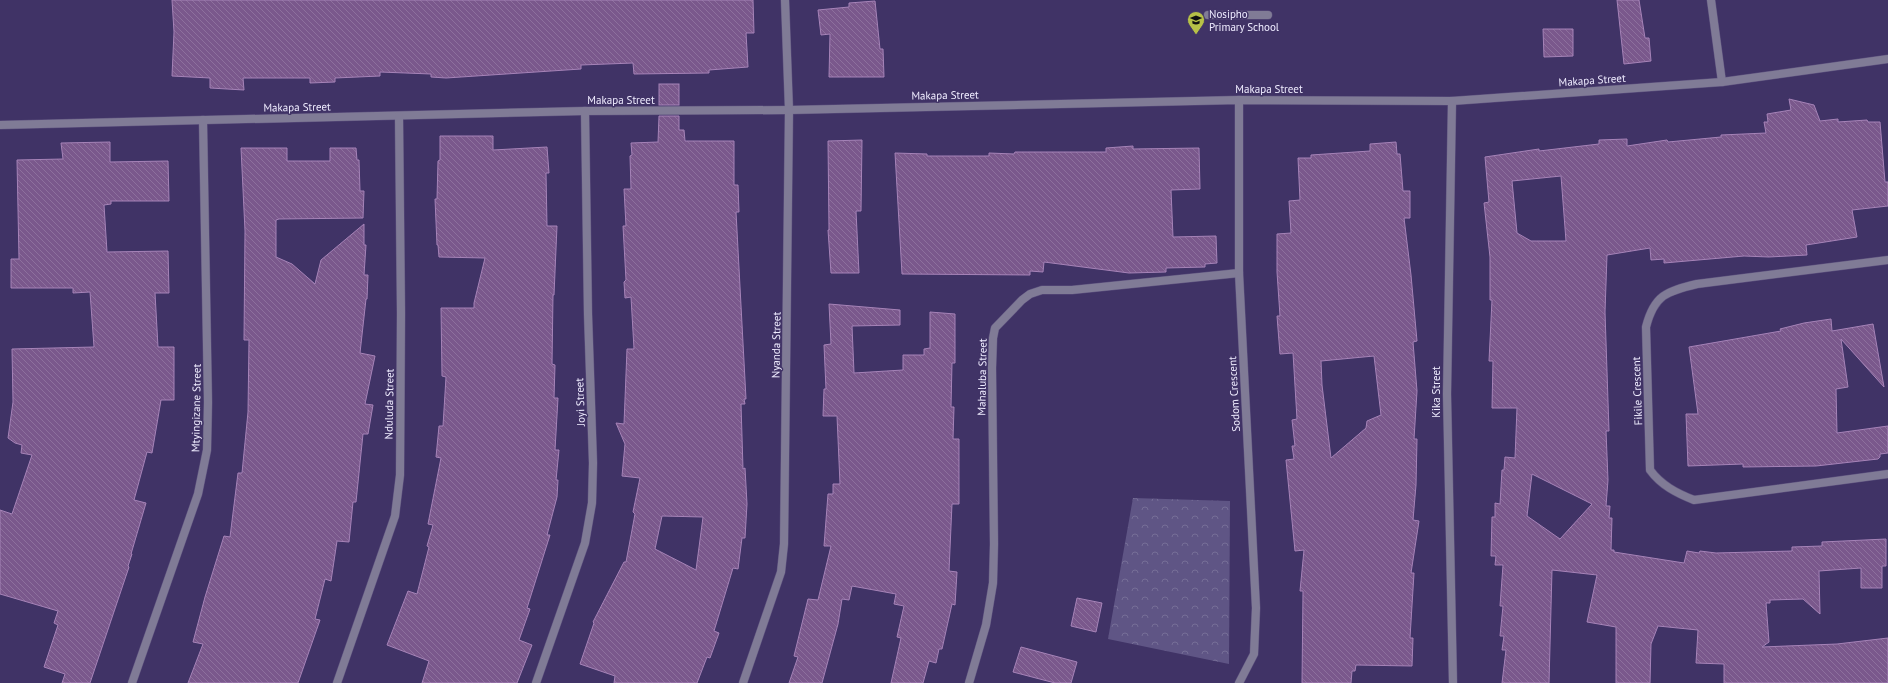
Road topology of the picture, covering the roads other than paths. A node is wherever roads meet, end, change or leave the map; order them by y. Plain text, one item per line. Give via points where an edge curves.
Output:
1 (785, 0) edge
2 (1711, 0) edge
3 (1208, 15) dead end
4 (1268, 15) dead end
5 (1888, 59) edge
6 (1722, 82) junction
7 (1239, 100) junction
8 (1452, 101) junction
9 (789, 110) junction
10 (585, 112) junction
11 (399, 116) junction
12 (203, 120) junction
13 (0, 125) edge
14 (1888, 260) edge
15 (1239, 273) junction
16 (1888, 474) edge
17 (132, 683) edge
18 (337, 683) edge
19 (536, 683) edge
20 (742, 683) edge
21 (969, 683) edge
22 (1239, 683) edge
23 (1453, 683) edge

1 - 9 street, Nyanda Street
2 - 6 street
3 - 4 street
5 - 6 street, Makapa Street
6 - 8 street, Makapa Street
7 - 8 street, Makapa Street
7 - 9 street, Makapa Street
7 - 15 street, Sodom Crescent
8 - 23 street, Kika Street via 1446,394
9 - 10 street, Makapa Street
9 - 20 street, Nyanda Street via 784,544 781,572
10 - 11 street, Makapa Street
10 - 19 street, Joyi Street via 592,503 585,543
11 - 12 street, Makapa Street
11 - 18 street, Nduluda Street via 401,321 398,497 395,516
12 - 13 street, Makapa Street
12 - 17 street, Mtyingizane Street via 207,450 198,494
14 - 16 street, Fikile Crescent via 1679,288 1663,295 1655,303 1649,313 1646,327 1650,470 1658,481 1670,489 1694,500
15 - 21 street, Mahaluba Street via 1072,290 1042,290 1022,300 995,328 992,374 992,583 986,625
15 - 22 street, Sodom Crescent via 1256,608 1254,654

